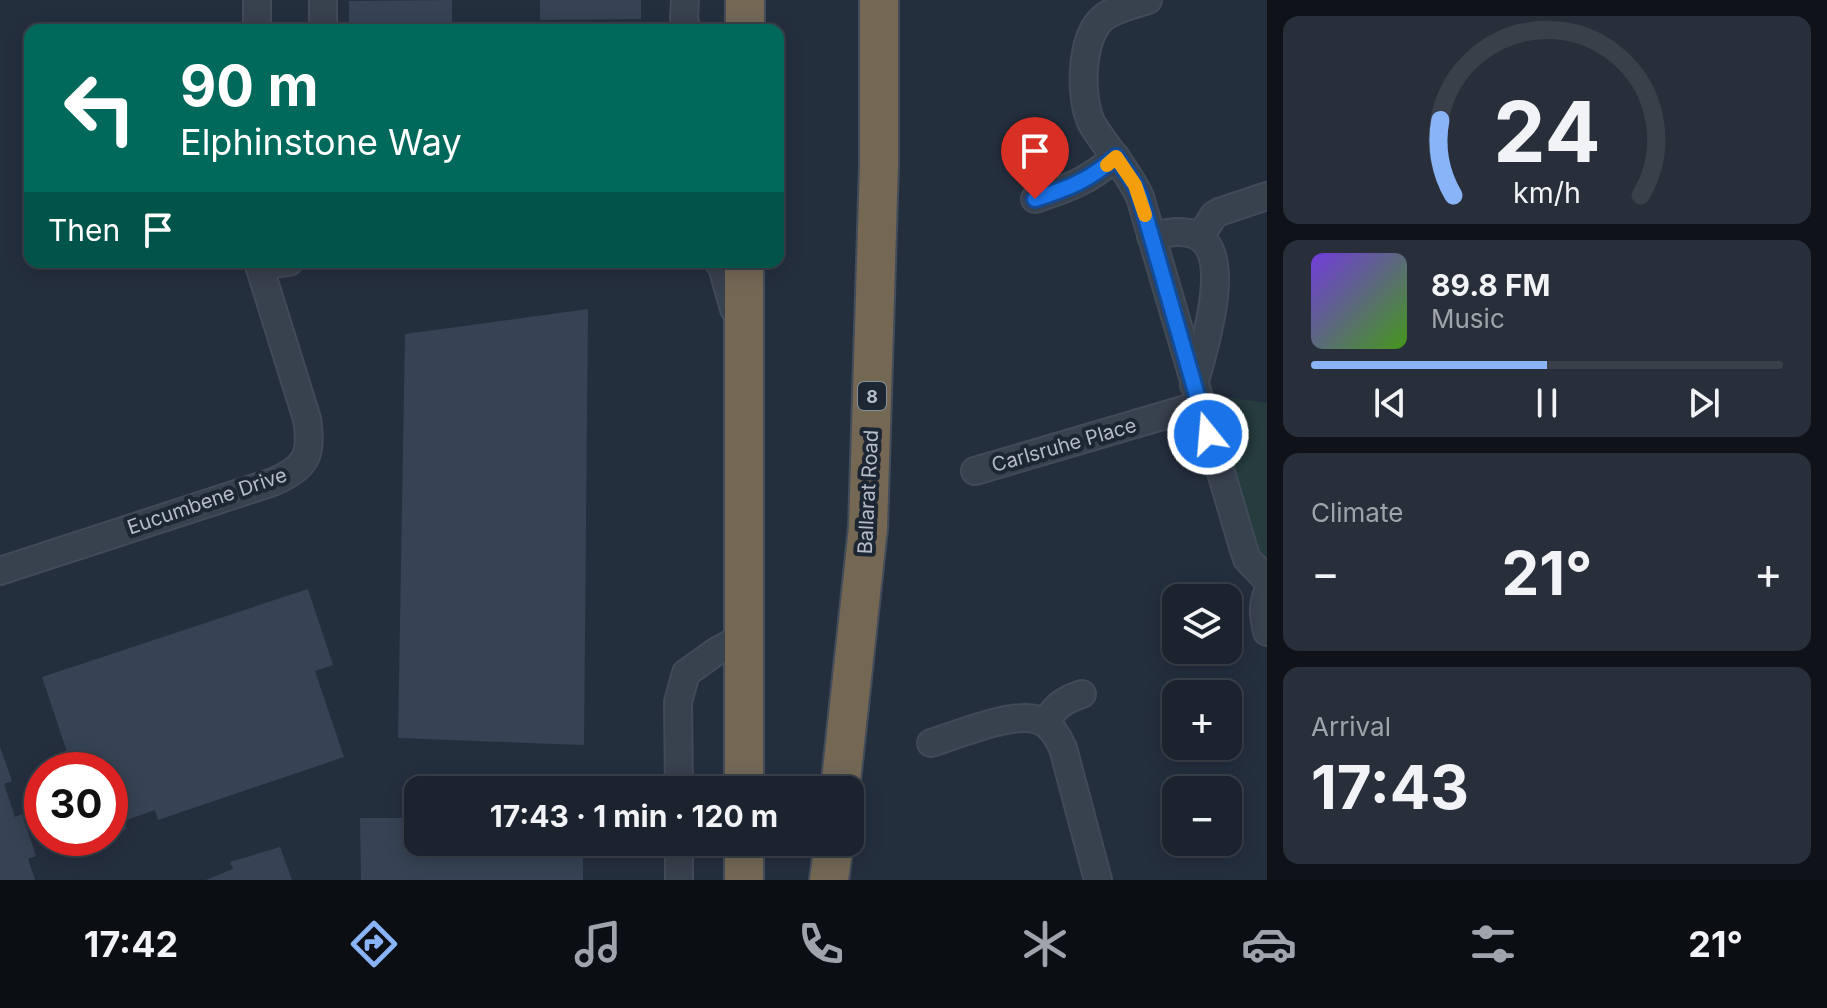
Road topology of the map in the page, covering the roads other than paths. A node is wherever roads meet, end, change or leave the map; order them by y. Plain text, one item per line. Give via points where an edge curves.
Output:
1 (257, 0) edge
2 (323, 0) edge
3 (685, 0) edge
4 (745, 0) edge
5 (879, 0) edge
6 (1148, 0) edge
7 (1100, 8) edge
8 (257, 24) edge
9 (323, 24) edge
10 (685, 24) edge
11 (745, 24) edge
12 (1116, 157) junction
13 (1267, 196) edge
14 (1035, 199) dead end
15 (1151, 236) junction
16 (1200, 237) junction
17 (259, 268) edge
18 (722, 268) edge
19 (744, 268) edge
20 (743, 355) junction
21 (1197, 395) junction
22 (975, 471) dead end
23 (0, 571) edge
24 (1267, 580) edge
25 (1267, 594) edge
26 (1267, 632) edge
27 (744, 636) junction
28 (1082, 694) dead end
29 (1044, 723) junction
30 (931, 743) dead end
31 (679, 776) edge
32 (744, 776) edge
33 (841, 776) edge
34 (679, 856) edge
35 (744, 856) edge
36 (832, 856) edge
37 (679, 880) edge
38 (744, 880) edge
39 (829, 880) edge
40 (1098, 880) edge

1 - 8 street
2 - 9 street
3 - 10 street
4 - 11 highway
5 - 33 highway, Ballarat Road / 8 via 868,528
6 - 7 street via 1116,11
7 - 12 street via 1086,53 1086,102 1093,124
12 - 14 street via 1084,181
12 - 15 street via 1135,185
13 - 16 street via 1214,215
15 - 16 street via 1182,232
15 - 21 street
16 - 21 street via 1211,251 1214,282
17 - 23 street, Eucumbene Drive via 307,419 308,453 301,466 273,482
18 - 20 street
19 - 20 highway
20 - 27 highway
21 - 22 street, Carlsruhe Place
21 - 24 street via 1247,559
25 - 26 street
27 - 31 street via 686,673 678,702
27 - 32 highway
28 - 29 street via 1057,706
29 - 30 street via 1025,717 1006,720
29 - 40 street via 1063,748
34 - 37 street
35 - 38 highway
36 - 39 highway

